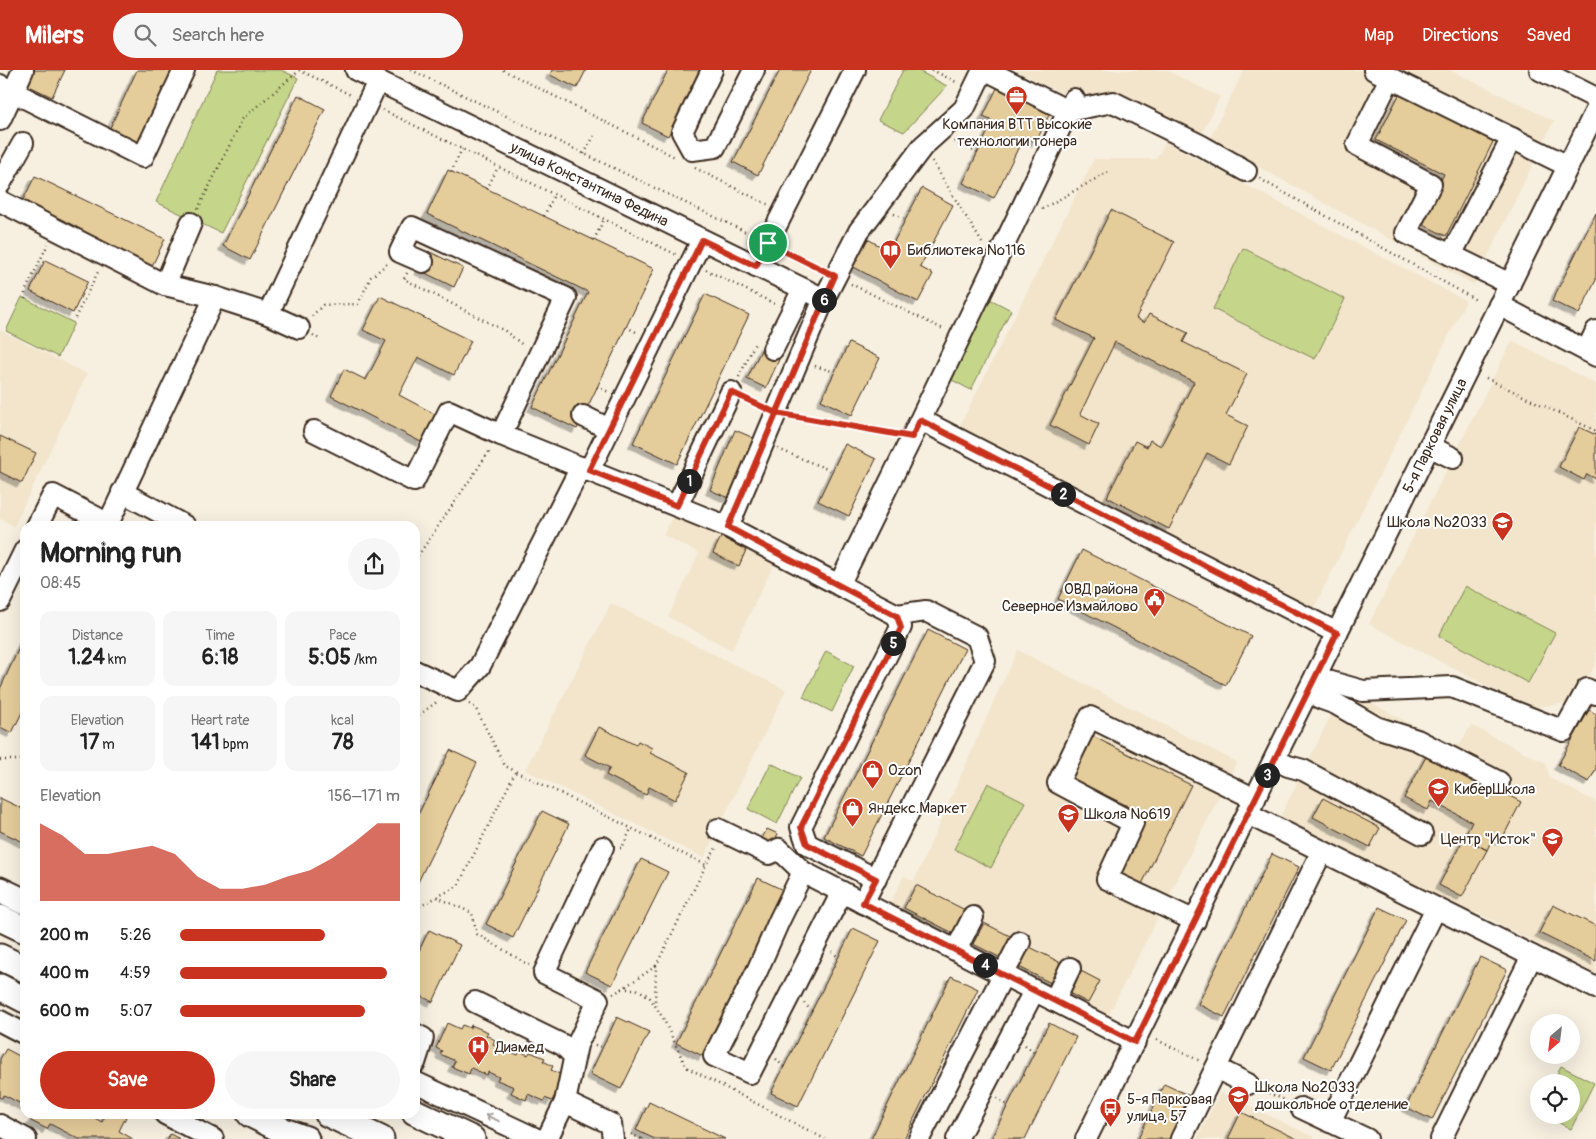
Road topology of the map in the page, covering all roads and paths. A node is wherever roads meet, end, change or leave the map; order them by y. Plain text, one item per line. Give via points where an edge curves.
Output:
1 (23, 70) edge
2 (184, 70) edge
3 (300, 70) edge
4 (356, 70) edge
5 (412, 70) edge
6 (503, 70) edge
7 (712, 70) edge
8 (754, 70) edge
9 (854, 70) edge
10 (932, 70) edge
11 (985, 70) edge
12 (1540, 70) edge
13 (1382, 74) edge
14 (378, 81) junction
15 (7, 88) edge
16 (972, 91) junction
17 (1596, 98) edge
18 (1071, 105) junction
19 (1596, 110) edge
20 (0, 120) edge
21 (594, 136) dead end
22 (1512, 138) junction
23 (441, 139) dead end
24 (952, 141) dead end
25 (22, 143) dead end
26 (462, 149) junction
27 (978, 153) dead end
28 (584, 154) junction
29 (678, 159) dead end
30 (931, 160) dead end
31 (1568, 166) junction
32 (498, 167) junction
33 (696, 168) dead end
34 (1246, 171) joint
35 (452, 172) dead end
36 (1108, 172) dead end
37 (0, 184) edge
38 (488, 189) dead end
39 (554, 194) junction
40 (0, 201) edge
41 (783, 212) junction
42 (544, 216) dead end
43 (604, 219) junction
44 (191, 223) joint
45 (1015, 225) junction
46 (56, 229) junction
47 (594, 240) dead end
48 (702, 240) junction
49 (768, 243) junction
50 (1451, 255) junction
51 (107, 256) junction
52 (412, 258) junction
53 (691, 262) junction
54 (996, 264) junction
55 (756, 266) junction
56 (835, 276) junction
57 (1510, 284) junction
58 (166, 285) junction
59 (802, 289) junction
60 (215, 297) junction
61 (25, 299) dead end
62 (824, 299) junction
63 (1476, 300) dead end
64 (1500, 305) junction
65 (791, 312) junction
66 (268, 314) junction
67 (75, 318) dead end
68 (300, 328) joint
69 (1596, 331) edge
70 (960, 338) junction
71 (765, 344) joint
72 (1591, 353) edge
73 (538, 357) junction
74 (798, 362) junction
75 (835, 372) dead end
76 (1486, 378) dead end
77 (731, 392) junction
78 (776, 413) junction
79 (583, 416) dead end
80 (916, 428) junction
81 (609, 429) junction
82 (314, 431) dead end
83 (1596, 431) edge
84 (501, 435) junction
85 (764, 443) junction
86 (1430, 446) junction
87 (1453, 458) dead end
88 (585, 469) junction
89 (832, 470) dead end
90 (122, 492) junction
91 (677, 506) junction
92 (40, 521) edge
93 (100, 521) edge
94 (109, 521) edge
95 (176, 521) edge
96 (728, 527) junction
97 (420, 553) edge
98 (14, 558) edge
99 (838, 585) junction
100 (0, 601) edge
101 (897, 616) junction
102 (1337, 633) junction
103 (420, 672) edge
104 (1312, 684) junction
105 (450, 687) junction
106 (1596, 694) edge
107 (468, 704) dead end
108 (420, 714) edge
109 (0, 760) edge
110 (20, 760) edge
111 (1275, 760) junction
112 (516, 771) junction
113 (1498, 782) dead end
114 (1251, 807) junction
115 (631, 829) junction
116 (721, 831) joint
117 (1422, 834) dead end
118 (612, 848) joint
119 (1322, 851) junction
120 (706, 865) junction
121 (803, 872) junction
122 (876, 879) junction
123 (0, 890) edge
124 (842, 892) junction
125 (436, 897) junction
126 (20, 900) edge
127 (863, 903) junction
128 (420, 907) edge
129 (1436, 908) junction
130 (973, 917) dead end
131 (0, 918) edge
132 (1195, 921) junction
133 (20, 928) edge
134 (1020, 942) dead end
135 (956, 950) junction
136 (1532, 956) junction
137 (0, 958) edge
138 (656, 966) junction
139 (20, 967) edge
140 (1070, 968) dead end
141 (544, 973) junction
142 (1004, 974) junction
143 (0, 988) edge
144 (1596, 988) edge
145 (1034, 991) junction
146 (20, 998) edge
147 (1054, 1001) junction
148 (475, 1002) dead end
149 (0, 1021) edge
150 (20, 1031) edge
151 (420, 1036) edge
152 (1156, 1040) dead end
153 (1135, 1042) junction
154 (420, 1047) edge
155 (574, 1056) junction
156 (1216, 1068) junction
157 (420, 1084) edge
158 (1248, 1084) joint
159 (565, 1102) junction
160 (1302, 1108) joint
161 (420, 1114) edge
162 (174, 1119) edge
163 (259, 1119) edge
164 (339, 1119) edge
165 (1330, 1122) junction
166 (0, 1125) edge
167 (644, 1134) dead end
168 (290, 1136) edge
169 (26, 1139) edge
170 (213, 1139) edge
171 (382, 1139) edge
172 (472, 1139) edge
173 (537, 1139) edge
174 (547, 1139) edge
175 (613, 1139) edge
176 (642, 1139) edge
177 (919, 1139) edge
178 (958, 1139) edge
179 (1086, 1139) edge
180 (1181, 1139) edge
181 (1367, 1139) edge
182 (1441, 1139) edge

1 - 15 street
2 - 15 street via 143,157
3 - 44 path via 243,118
4 - 14 street, улица Константина Федина
5 - 28 path
6 - 29 path
7 - 8 street via 682,132 692,150 715,147
9 - 41 street
10 - 16 path
11 - 16 street
11 - 18 street
12 - 17 street
13 - 22 street
13 - 50 street via 1357,145 1431,184 1406,233
14 - 48 street, улица Константина Федина
14 - 66 street
15 - 20 street
16 - 56 street via 964,108 923,146 860,231
18 - 34 street via 1113,102
18 - 45 street
19 - 31 street, 5-я Парковая улица
21 - 28 path
22 - 31 street
22 - 50 street
23 - 26 path
24 - 27 path
25 - 37 street
26 - 32 path
26 - 35 path
28 - 49 path
30 - 54 path
31 - 57 street, 5-я Парковая улица
32 - 38 path
32 - 39 path
33 - 41 path
34 - 63 path
36 - 45 path
39 - 42 path
39 - 43 path
40 - 46 street
41 - 49 street
43 - 47 path
43 - 53 path
44 - 58 street
45 - 54 street
46 - 51 street
46 - 61 path via 25,292
48 - 53 street
48 - 55 street, улица Константина Федина
49 - 55 street
49 - 56 path
50 - 57 street
51 - 58 street
51 - 67 path
52 - 68 path via 371,276 358,304 323,305
52 - 73 path via 404,279 505,331
52 - 73 street via 412,227 566,298
53 - 65 path
53 - 81 street
54 - 70 street
55 - 59 street, улица Константина Федина
56 - 62 street
56 - 70 path
57 - 64 street, 5-я Парковая улица
58 - 60 street
59 - 62 street, улица Константина Федина
59 - 65 street
60 - 66 street
60 - 90 street
62 - 74 street
64 - 72 street
64 - 86 street, 5-я Парковая улица
65 - 71 street
66 - 68 street
69 - 72 street
70 - 80 street
71 - 77 path
73 - 84 street
74 - 75 path
74 - 78 street
76 - 83 path
77 - 78 path
77 - 91 street
78 - 80 path
78 - 85 street
79 - 81 street
80 - 99 street
80 - 102 street
81 - 88 street
82 - 84 street via 414,481 449,411
84 - 88 street
84 - 97 path
85 - 89 path
85 - 96 street
86 - 87 street
86 - 102 street, 5-я Парковая улица
88 - 91 street
88 - 105 street via 480,666 458,691
90 - 94 street
90 - 95 street
91 - 96 street
92 - 93 street via 53,495
96 - 99 street
98 - 100 street
99 - 101 street
101 - 122 street via 901,628 801,827 807,844
101 - 122 street via 926,611 977,637 985,661
102 - 104 street, 5-я Парковая улица
103 - 105 street
104 - 106 street via 1330,682 1364,691 1452,687 1564,731 1587,689
104 - 111 street, 5-я Парковая улица
104 - 113 street via 1322,699 1376,727 1417,740
105 - 108 path via 446,694
107 - 112 path via 475,707 506,766
109 - 110 path
111 - 114 street, 5-я Парковая улица
111 - 117 street via 1303,770
112 - 115 path
112 - 125 path via 458,886
114 - 119 street
114 - 132 street, 5-я Парковая улица
114 - 132 street via 1090,717 1058,784 1133,823 1107,878
115 - 118 path
115 - 120 path
116 - 120 path
116 - 121 street via 769,854 779,849
118 - 141 street
119 - 129 street
119 - 156 street
120 - 138 path
121 - 124 street
121 - 124 street via 714,1056 750,1073
122 - 127 street
123 - 126 main road
124 - 127 street
125 - 128 path
125 - 141 path via 472,913 477,934
127 - 135 street
129 - 136 street
129 - 165 street
130 - 135 street
131 - 133 main road
132 - 153 street, 5-я Парковая улица
134 - 142 street
135 - 142 street
136 - 144 street
136 - 182 street
137 - 139 main road
138 - 138 path via 649,970 622,989 636,989 644,993 655,1006
140 - 147 street
141 - 155 street via 598,1000
142 - 145 street
142 - 177 street
143 - 146 main road
145 - 147 street
145 - 178 street
147 - 153 street
148 - 155 street via 563,1045
149 - 150 street
151 - 154 street via 423,1038
152 - 156 path
153 - 179 street, 5-я Парковая улица
155 - 159 street
156 - 158 street
156 - 180 street
173 -> 157 street
158 - 160 path
159 - 174 street
159 - 175 street via 611,1124
160 - 165 street
161 - 172 main road
162 - 170 street
163 - 168 main road
164 - 171 main road
165 - 181 street
166 - 169 street
167 - 176 path

